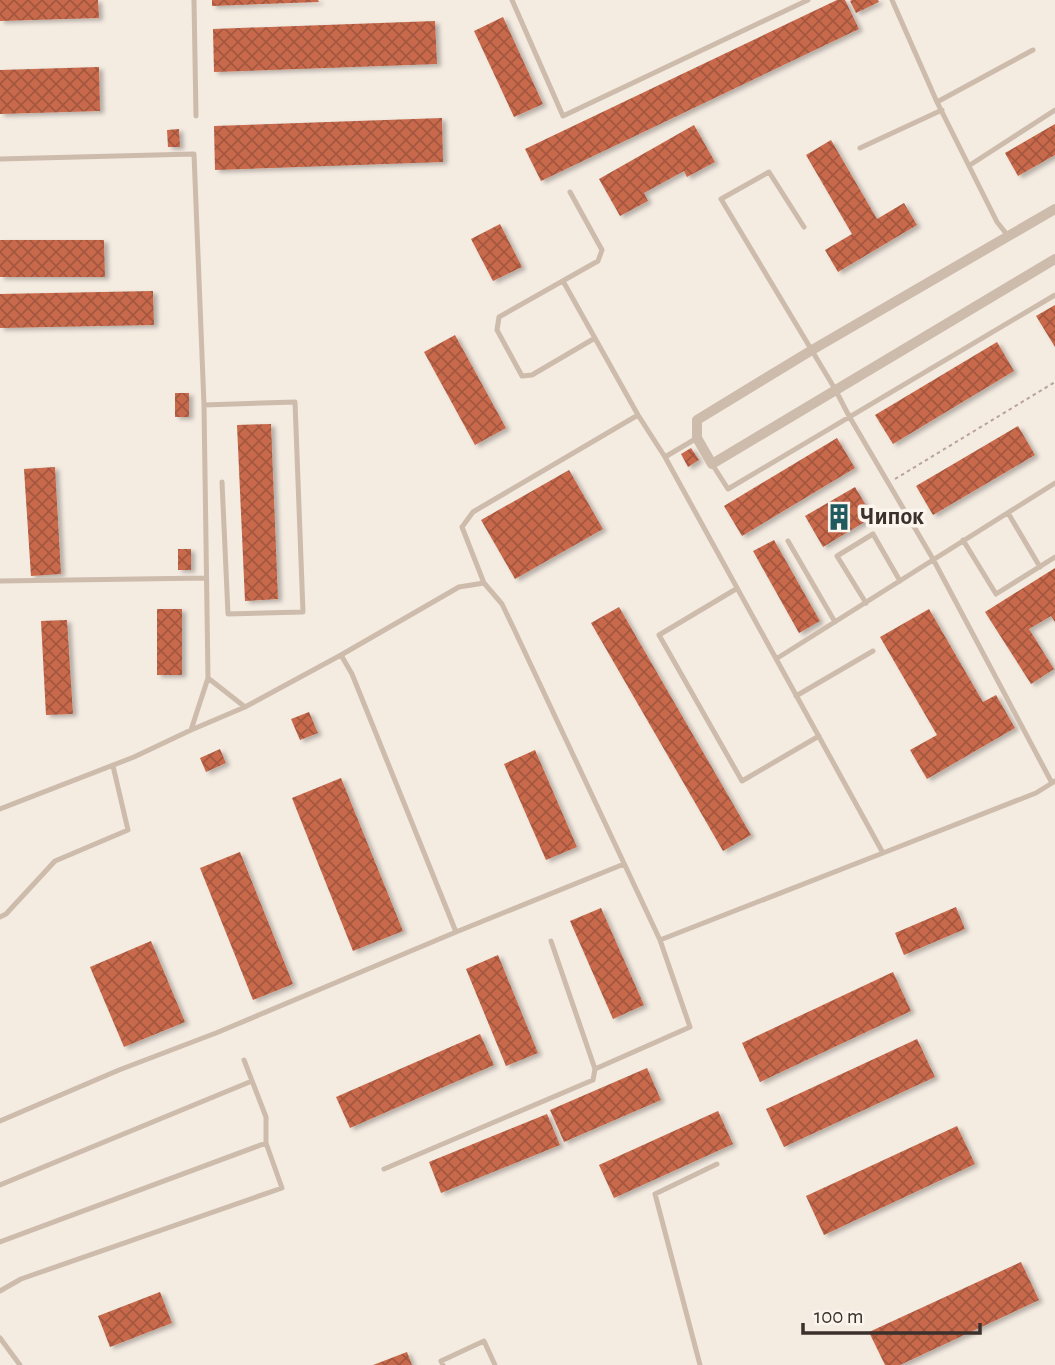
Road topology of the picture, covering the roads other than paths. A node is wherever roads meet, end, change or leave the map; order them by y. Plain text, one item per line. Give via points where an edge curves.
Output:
1 (194, 0) edge
2 (512, 0) edge
3 (808, 0) edge
4 (892, 0) edge
5 (1033, 50) dead end
6 (937, 102) junction
7 (942, 110) junction
8 (1055, 110) edge
9 (196, 116) dead end
10 (860, 148) dead end
11 (0, 159) edge
12 (970, 165) junction
13 (570, 192) dead end
14 (1055, 209) edge
15 (804, 227) dead end
16 (1009, 237) junction
17 (1055, 259) edge
18 (563, 281) junction
19 (1055, 295) edge
20 (595, 338) junction
21 (812, 351) junction
22 (835, 389) junction
23 (204, 405) junction
24 (638, 415) junction
25 (849, 416) junction
26 (697, 438) junction
27 (665, 457) junction
28 (712, 464) junction
29 (222, 482) dead end
30 (1055, 484) edge
31 (1008, 513) junction
32 (963, 540) junction
33 (788, 541) dead end
34 (1055, 557) edge
35 (933, 559) junction
36 (1040, 567) junction
37 (206, 578) junction
38 (0, 581) edge
39 (900, 581) junction
40 (484, 583) junction
41 (736, 589) junction
42 (866, 603) junction
43 (835, 622) junction
44 (873, 651) dead end
45 (341, 655) junction
46 (776, 659) junction
47 (208, 678) junction
48 (796, 696) junction
49 (246, 707) junction
50 (191, 730) junction
51 (819, 736) junction
52 (113, 766) junction
53 (1054, 782) edge
54 (0, 809) edge
55 (883, 853) junction
56 (624, 864) junction
57 (0, 917) edge
58 (456, 932) junction
59 (660, 940) junction
60 (551, 941) dead end
61 (244, 1060) dead end
62 (595, 1069) junction
63 (252, 1081) junction
64 (0, 1121) edge
65 (266, 1143) junction
66 (717, 1164) dead end
67 (384, 1169) dead end
68 (0, 1185) edge
69 (0, 1242) edge
70 (0, 1291) edge
71 (0, 1338) edge
72 (20, 1365) edge
73 (443, 1365) edge
74 (495, 1365) edge
75 (700, 1365) edge

1 - 9 lane
2 - 3 lane via 563,116
4 - 6 lane
5 - 6 lane
6 - 7 lane
7 - 10 lane
7 - 12 lane
8 - 12 lane
11 - 23 lane via 194,154
12 - 16 lane
13 - 18 lane via 602,250 598,261
14 - 16 street
15 - 21 lane via 769,172 721,199
16 - 21 street
17 - 22 street
18 - 20 lane
18 - 20 lane via 499,317 497,330 522,376 532,375
19 - 25 lane
20 - 24 lane
21 - 22 lane
21 - 26 street via 697,419
22 - 25 lane
22 - 28 street
23 - 29 lane via 295,402 303,612 228,614
23 - 37 lane
24 - 27 lane
24 - 40 lane via 473,512 462,527
25 - 28 lane via 729,489
25 - 35 lane
26 - 27 lane
26 - 28 street
27 - 41 lane
30 - 31 lane
31 - 32 lane
31 - 36 lane
32 - 35 lane
32 - 36 lane via 996,594
33 - 43 lane
34 - 36 lane
35 - 39 lane
35 - 53 lane
37 - 38 lane
37 - 47 lane
39 - 42 lane
39 - 42 lane via 873,534 846,550 837,556
40 - 45 lane via 459,587
40 - 56 lane via 502,604
41 - 46 lane
41 - 51 lane via 659,635 741,781
42 - 43 lane
43 - 46 lane
44 - 48 lane
45 - 49 lane
45 - 58 lane
46 - 48 lane
47 - 49 lane
47 - 50 lane
48 - 51 lane
49 - 50 lane
50 - 52 lane
51 - 55 lane
52 - 54 lane
52 - 57 lane via 128,830 55,861
53 - 55 lane
55 - 59 lane
56 - 58 lane
56 - 59 lane
58 - 64 lane
59 - 62 lane via 690,1027
60 - 62 lane
61 - 63 lane
62 - 67 lane via 593,1080
63 - 65 lane via 266,1117
63 - 68 lane
65 - 69 lane
65 - 70 lane via 282,1188 21,1279
66 - 75 lane via 655,1194
71 - 72 lane
73 - 74 lane via 441,1361 484,1340

